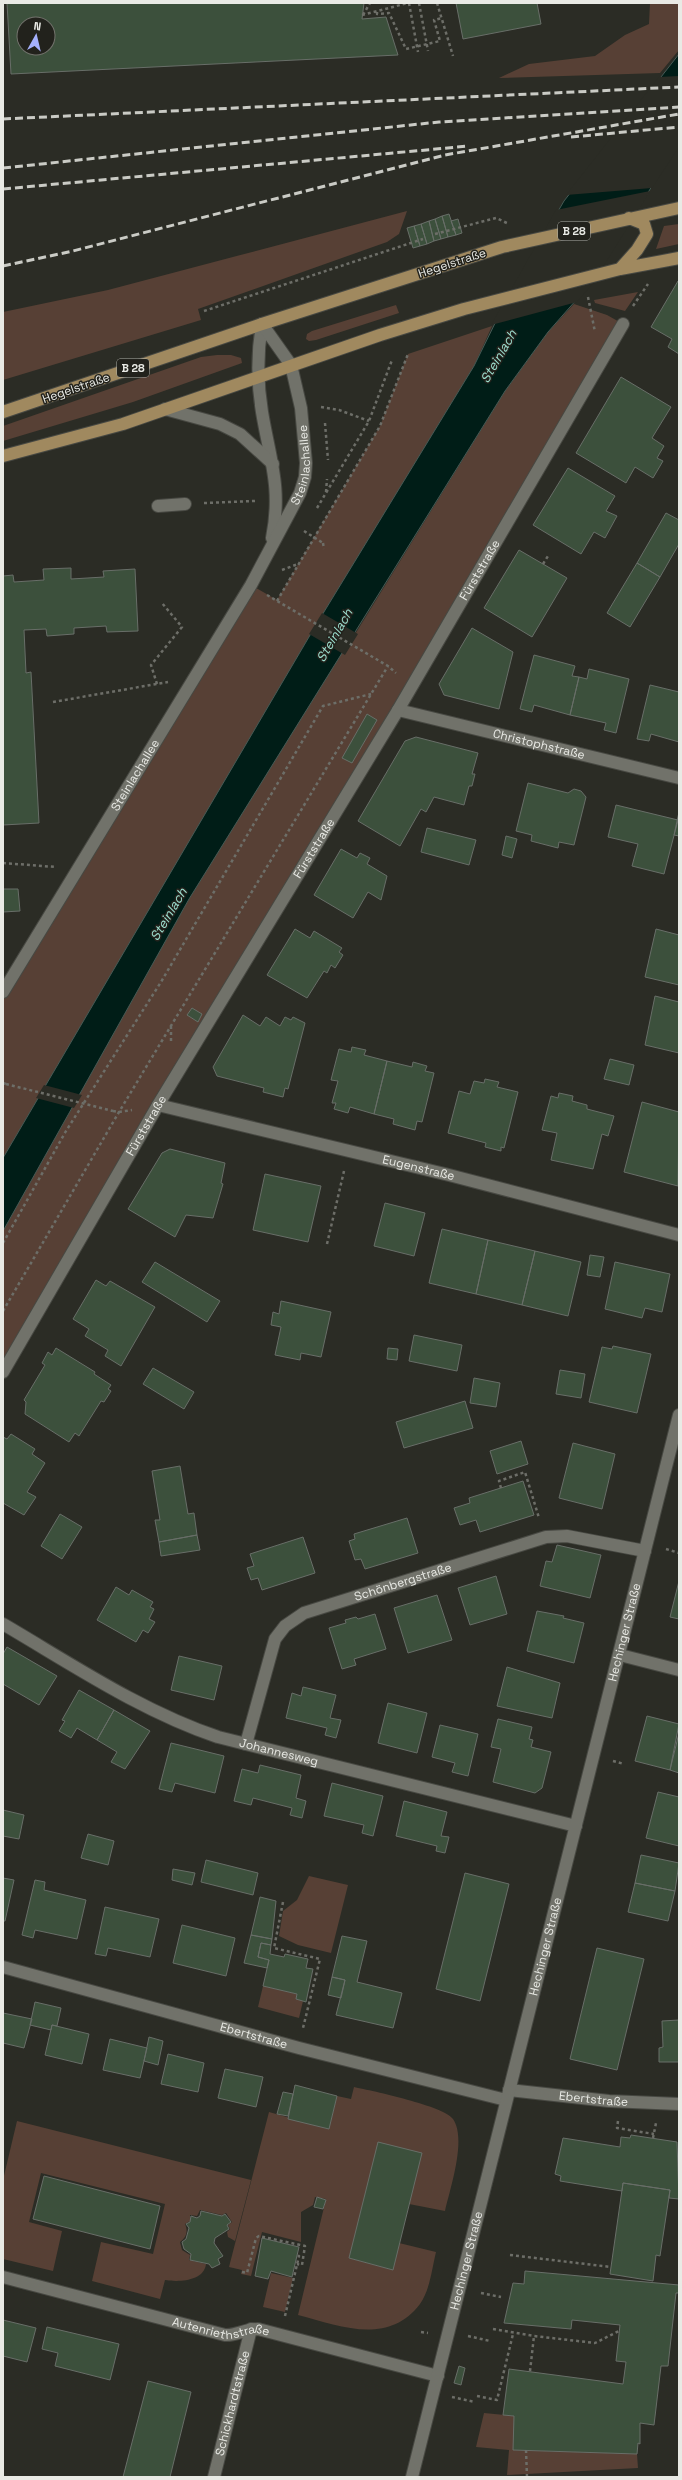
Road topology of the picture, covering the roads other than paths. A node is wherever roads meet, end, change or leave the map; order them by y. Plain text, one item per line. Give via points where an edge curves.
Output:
1 (679, 208) edge
2 (644, 218) junction
3 (679, 258) edge
4 (617, 270) junction
5 (262, 324) junction
6 (623, 324) road end
7 (291, 365) junction
8 (258, 376) junction
9 (165, 409) junction
10 (3, 412) edge
11 (3, 456) edge
12 (273, 464) junction
13 (185, 504) road end
14 (158, 506) dead end
15 (265, 557) junction
16 (398, 710) junction
17 (679, 778) edge
18 (3, 992) edge
19 (158, 1105) junction
20 (679, 1235) edge
21 (3, 1372) edge
22 (679, 1415) edge
23 (645, 1551) junction
24 (3, 1624) edge
25 (620, 1655) junction
26 (679, 1670) edge
27 (246, 1744) junction
28 (576, 1826) junction
29 (3, 1967) edge
30 (508, 2095) junction
31 (679, 2104) edge
32 (3, 2277) edge
33 (251, 2329) junction
34 (438, 2376) junction
35 (214, 2477) edge
36 (412, 2477) edge

1 - 2 main road, B 28
2 - 4 main road via 646,238
2 - 5 main road, Hegelstraße / B 28 via 629,218 502,246
3 - 4 main road
4 - 7 main road via 464,309
5 - 7 street
5 - 8 street via 257,350
5 - 10 main road, Hegelstraße / B 28
6 - 16 street, Fürststraße
7 - 8 main road
7 - 15 street, Steinlachallee via 303,420 306,445 305,477 293,508
8 - 9 main road
8 - 12 street, Steinlachallee via 262,412
9 - 11 main road via 123,424
9 - 12 street via 220,424 240,434
12 - 15 street, Steinlachallee via 277,512
13 - 14 street
15 - 18 street, Steinlachallee via 187,691 75,870 42,930
16 - 17 street, Christophstraße
16 - 19 street, Fürststraße
19 - 20 street, Eugenstraße via 449,1175
19 - 21 street, Fürststraße
22 - 23 street, Hechinger Straße
23 - 25 street, Hechinger Straße
23 - 27 street, Schönbergstraße via 567,1536 546,1537 304,1613 285,1626 275,1639
24 - 27 street, Johannesweg via 168,1718
25 - 26 street
25 - 28 street, Hechinger Straße
27 - 28 street, Johannesweg
28 - 30 street, Hechinger Straße
29 - 30 street, Ebertstraße via 299,2048
30 - 31 street, Ebertstraße
30 - 34 street, Hechinger Straße
32 - 33 street, Autenriethstraße via 225,2335 232,2336
33 - 34 street, Autenriethstraße
33 - 35 street, Schickhardtstraße
34 - 36 street, Hechinger Straße

